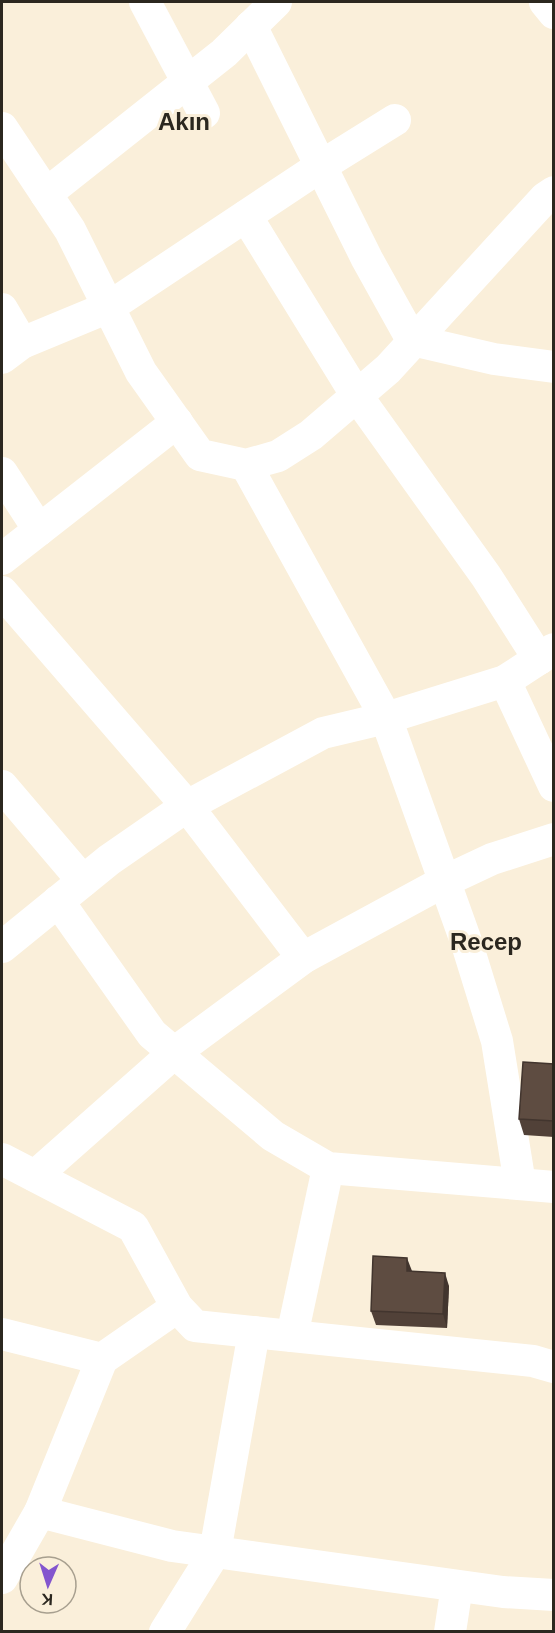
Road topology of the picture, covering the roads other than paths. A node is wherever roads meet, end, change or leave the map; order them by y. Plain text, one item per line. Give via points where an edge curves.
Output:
1 (145, 2) edge
2 (276, 2) edge
3 (545, 2) edge
4 (554, 14) edge
5 (251, 26) junction
6 (189, 81) junction
7 (204, 113) dead end
8 (395, 120) dead end
9 (2, 128) edge
10 (321, 166) junction
11 (554, 192) edge
12 (46, 194) junction
13 (246, 216) junction
14 (109, 307) junction
15 (2, 309) edge
16 (412, 340) junction
17 (12, 351) edge
18 (554, 367) edge
19 (357, 396) junction
20 (177, 422) junction
21 (246, 465) junction
22 (2, 473) edge
23 (39, 530) junction
24 (2, 559) edge
25 (2, 592) edge
26 (546, 654) edge
27 (505, 681) junction
28 (386, 718) junction
29 (2, 786) edge
30 (554, 786) edge
31 (187, 806) junction
32 (554, 839) edge
33 (83, 881) junction
34 (443, 882) junction
35 (58, 901) junction
36 (2, 947) edge
37 (303, 958) junction
38 (174, 1053) junction
39 (2, 1158) edge
40 (327, 1168) junction
41 (35, 1176) junction
42 (520, 1184) junction
43 (554, 1187) edge
44 (177, 1306) junction
45 (254, 1332) junction
46 (2, 1334) edge
47 (292, 1336) junction
48 (102, 1359) junction
49 (554, 1367) edge
50 (40, 1512) junction
51 (215, 1552) junction
52 (3, 1573) edge
53 (457, 1586) junction
54 (554, 1595) edge
55 (165, 1632) edge
56 (450, 1632) edge

1 - 6 street
2 - 5 street
3 - 4 street
5 - 6 street
5 - 10 street
6 - 7 street
6 - 12 street
8 - 10 street
9 - 12 street
10 - 13 street
10 - 16 street
11 - 16 street
12 - 14 street via 70,230
13 - 14 street
13 - 19 street
14 - 17 street
14 - 20 street via 141,372
15 - 17 street
16 - 18 street via 494,359
16 - 19 street via 388,369
19 - 21 street via 311,435 278,456
19 - 26 street
20 - 21 street via 200,454
20 - 23 street
21 - 28 street
22 - 23 street
23 - 24 street
25 - 31 street
26 - 27 street
27 - 28 street
27 - 30 street
28 - 31 street via 323,733
28 - 34 street
29 - 33 street
31 - 33 street
31 - 37 street
32 - 34 street via 492,859
33 - 35 street
34 - 37 street
34 - 42 street via 497,1041
35 - 36 street
35 - 38 street via 152,1034
37 - 38 street
38 - 40 street via 273,1136
38 - 41 street
39 - 41 street
40 - 42 street
40 - 47 street
41 - 44 street via 133,1227
42 - 43 street
44 - 45 street via 195,1326
44 - 48 street
45 - 47 street
45 - 51 street
46 - 48 street
47 - 49 street via 533,1361
48 - 50 street
50 - 51 street via 172,1546
50 - 52 street
51 - 53 street
51 - 55 street
53 - 54 street
53 - 56 street

